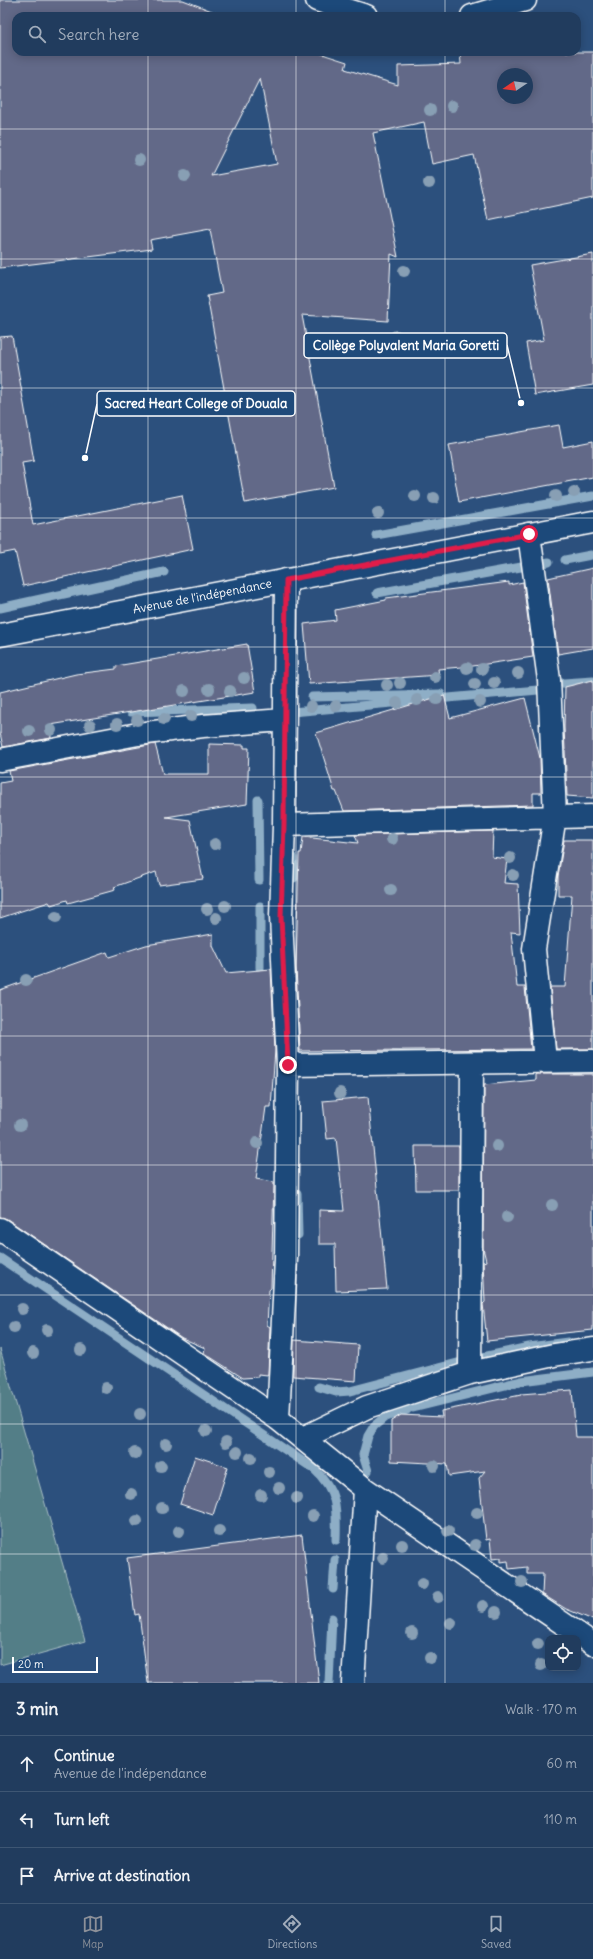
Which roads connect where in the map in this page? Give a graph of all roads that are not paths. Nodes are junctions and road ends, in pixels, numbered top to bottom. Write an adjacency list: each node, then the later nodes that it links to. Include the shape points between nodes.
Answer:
1 (317, 0): 3 (street)
2 (526, 0): 4 (street)
3 (354, 12)
4 (486, 12)
5 (593, 522): 6 (street, Avenue de l'indépendance)
6 (529, 534): 7 (street, Avenue de l'indépendance); 11 (street, via 549,680)
7 (286, 580): 8 (street, Avenue de l'indépendance); 9 (street)
8 (0, 635)
9 (284, 720): 10 (street, via 138,734); 13 (street)
10 (0, 760)
11 (555, 816): 12 (street); 13 (street); 14 (street, via 534,949)
12 (593, 816)
13 (284, 825): 17 (street, via 281,917)
14 (545, 1061): 15 (street); 16 (street)
15 (593, 1061)
16 (472, 1063): 17 (street); 20 (street)
17 (288, 1065): 21 (street, via 286,1259)
18 (0, 1228): 21 (street)
19 (593, 1350): 20 (street, via 554,1355)
20 (470, 1373): 22 (street, via 367,1407)
21 (278, 1419): 22 (street)
22 (303, 1438): 23 (street)
23 (365, 1489): 24 (street); 25 (street)
24 (593, 1644)
25 (353, 1683)

